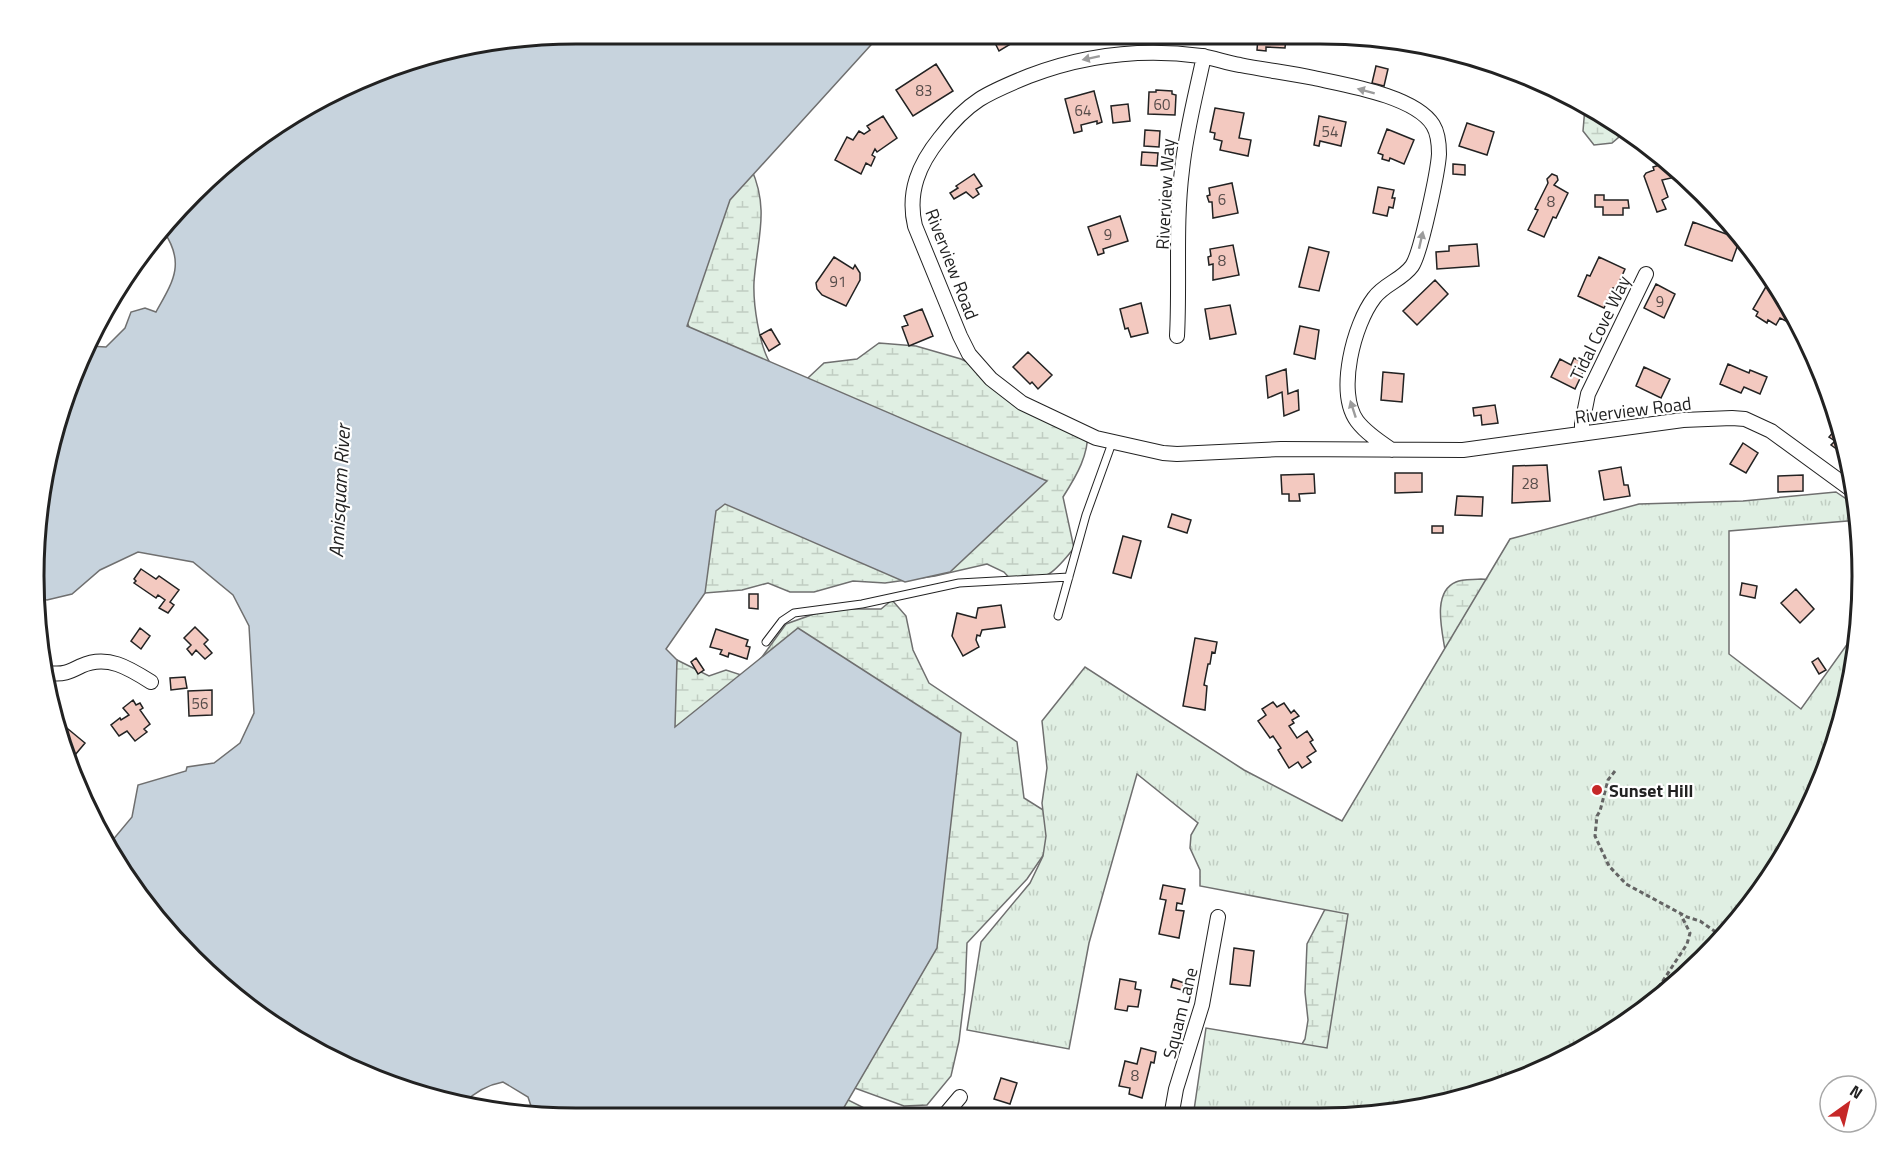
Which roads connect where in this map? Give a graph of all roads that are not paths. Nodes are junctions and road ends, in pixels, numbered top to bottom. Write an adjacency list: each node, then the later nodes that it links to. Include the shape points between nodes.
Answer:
1 (1204, 56): 3 (street, Riverview Way, via 1182,171); 5 (street, Riverview Road, one-way to 5, via 1153,52 1097,57 1047,69 1002,87 968,107 942,135 925,160 912,192 915,225 969,354 991,380 1022,403); 6 (street, Riverview Road, one-way to 1, via 1357,421 1351,408 1350,359 1361,320 1373,299 1401,277 1418,254 1438,162 1434,126 1424,113 1391,97)
2 (1646, 274): 4 (street, Tidal Cove Way, via 1588,394)
3 (1177, 336)
4 (1582, 434): 6 (street, Riverview Road, via 1463,450); 7 (street, Riverview Road, via 1683,420 1745,419 1771,431)
5 (1112, 444): 6 (street, Riverview Road, via 1177,454 1281,449); 8 (lane)
6 (1392, 450)
7 (1844, 484)
8 (1069, 577): 9 (lane); 10 (lane, via 959,583 872,602 794,613 782,621)
9 (1058, 616)
10 (766, 642)
11 (53, 674): 12 (street, via 111,661)
12 (151, 682)
13 (1218, 917): 16 (street, Squam Lane, via 1202,1005)
14 (960, 1096): 15 (street)
15 (950, 1108)
16 (1173, 1108)

